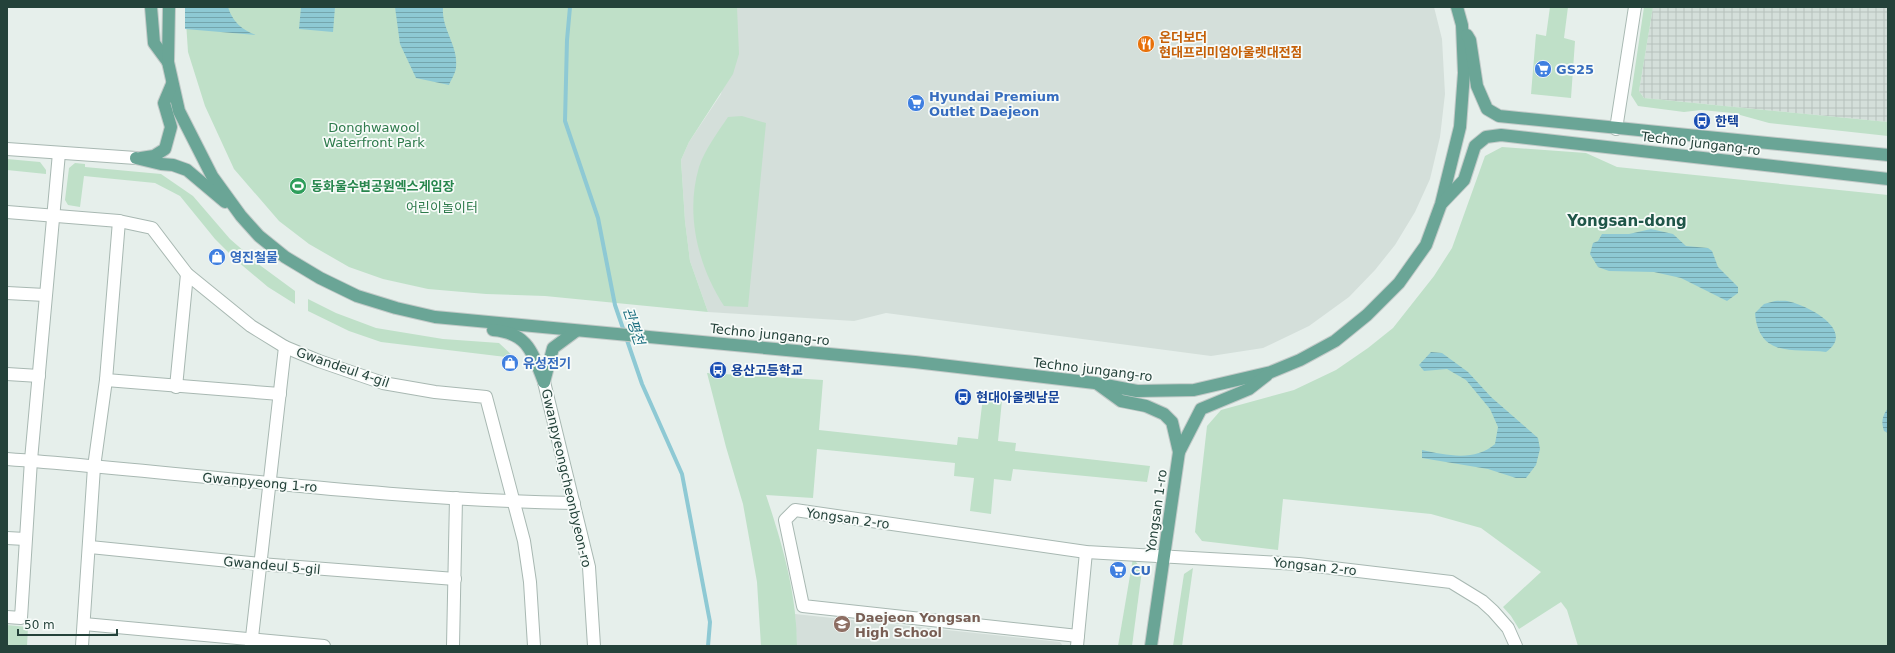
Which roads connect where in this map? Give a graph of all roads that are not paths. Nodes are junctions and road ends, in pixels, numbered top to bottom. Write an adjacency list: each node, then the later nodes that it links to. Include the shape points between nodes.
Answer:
1 (151, 7): 6 (main road, via 154,43)
2 (169, 7): 6 (main road)
3 (1457, 7): 5 (main road, Techno jungang-ro)
4 (1634, 7): 8 (street)
5 (1462, 25): 8 (main road, Techno jungang-ro, via 1470,40 1478,86 1487,109 1499,116 1513,119); 14 (main road, Techno jungang-ro, via 1464,73 1460,127)
6 (168, 62): 7 (main road)
7 (172, 84): 12 (main road, via 164,103 171,127 165,149 154,156); 17 (main road, via 179,111 212,176)
8 (1616, 129): 11 (main road, Techno jungang-ro)
9 (7, 149): 10 (street)
10 (59, 152): 12 (street); 16 (street)
11 (1888, 155)
12 (136, 158): 17 (main road, via 187,170)
13 (1888, 179): 14 (main road, Techno jungang-ro, via 1510,136 1486,137 1475,146 1464,180)
14 (1441, 204): 25 (main road, Techno jungang-ro, via 1426,245 1399,283 1368,315 1335,341)
15 (7, 212): 16 (street, Gwandeul 4-gil)
16 (54, 216): 18 (street, Gwandeul 4-gil); 21 (street)
17 (241, 216): 22 (main road, via 259,236 285,257 357,296 435,317)
18 (119, 222): 19 (street, Gwandeul 4-gil, via 152,228); 28 (street)
19 (187, 274): 24 (street, Gwandeul 4-gil, via 251,326); 31 (street)
20 (7, 293): 21 (street)
21 (45, 296): 27 (street)
22 (482, 321): 23 (main road); 29 (main road, via 488,329 506,331 524,340 534,356)
23 (559, 335): 29 (main road); 30 (main road, Techno jungang-ro, via 576,331 703,341)
24 (285, 347): 32 (street); 39 (street, Gwandeul 4-gil, via 383,383 486,397)
25 (1271, 372): 30 (main road, Techno jungang-ro, via 1194,390 1137,391); 33 (main road, via 1249,389 1201,409)
26 (7, 374): 27 (street)
27 (38, 376): 35 (street)
28 (106, 380): 31 (street); 36 (street)
29 (544, 382): 40 (street, Gwanpyeongcheonbyeon-ro)
30 (1095, 383): 33 (main road, via 1121,401 1146,406 1164,414 1172,422)
31 (176, 387): 32 (street)
32 (280, 394): 37 (street)
33 (1179, 452): 45 (main road, Yongsan 1-ro)
34 (7, 459): 35 (street, Gwanpyeong 1-ro)
35 (31, 460): 36 (street, Gwanpyeong 1-ro); 42 (street)
36 (94, 467): 37 (street, Gwanpyeong 1-ro); 43 (street)
37 (270, 483): 38 (street, Gwanpyeong 1-ro); 46 (street)
38 (456, 498): 39 (street, Gwanpyeong 1-ro); 47 (street)
39 (514, 502): 40 (street, Gwanpyeong 1-ro); 55 (street, via 524,541 530,582)
40 (574, 503): 56 (street, Gwanpyeongcheonbyeon-ro, via 589,567)
41 (7, 538): 42 (street)
42 (26, 539): 48 (street, via 21,618)
43 (90, 547): 46 (street, Gwandeul 5-gil); 49 (street)
44 (1086, 552): 45 (street, Yongsan 2-ro); 50 (street, Yongsan 2-ro); 50 (street, Yongsan 2-ro, via 795,510 785,520 803,606)
45 (1164, 556): 57 (main road, Yongsan 1-ro); 58 (street, Yongsan 2-ro, via 1299,564 1451,582 1482,601 1508,628)
46 (260, 564): 47 (street, Gwandeul 5-gil); 51 (street)
47 (455, 579): 54 (street)
48 (7, 617)
49 (84, 624): 51 (street); 52 (street)
50 (1077, 641)
51 (252, 643): 53 (street)
52 (82, 646)
53 (324, 646)
54 (453, 646)
55 (534, 646)
56 (594, 646)
57 (1150, 646)
58 (1516, 646)

